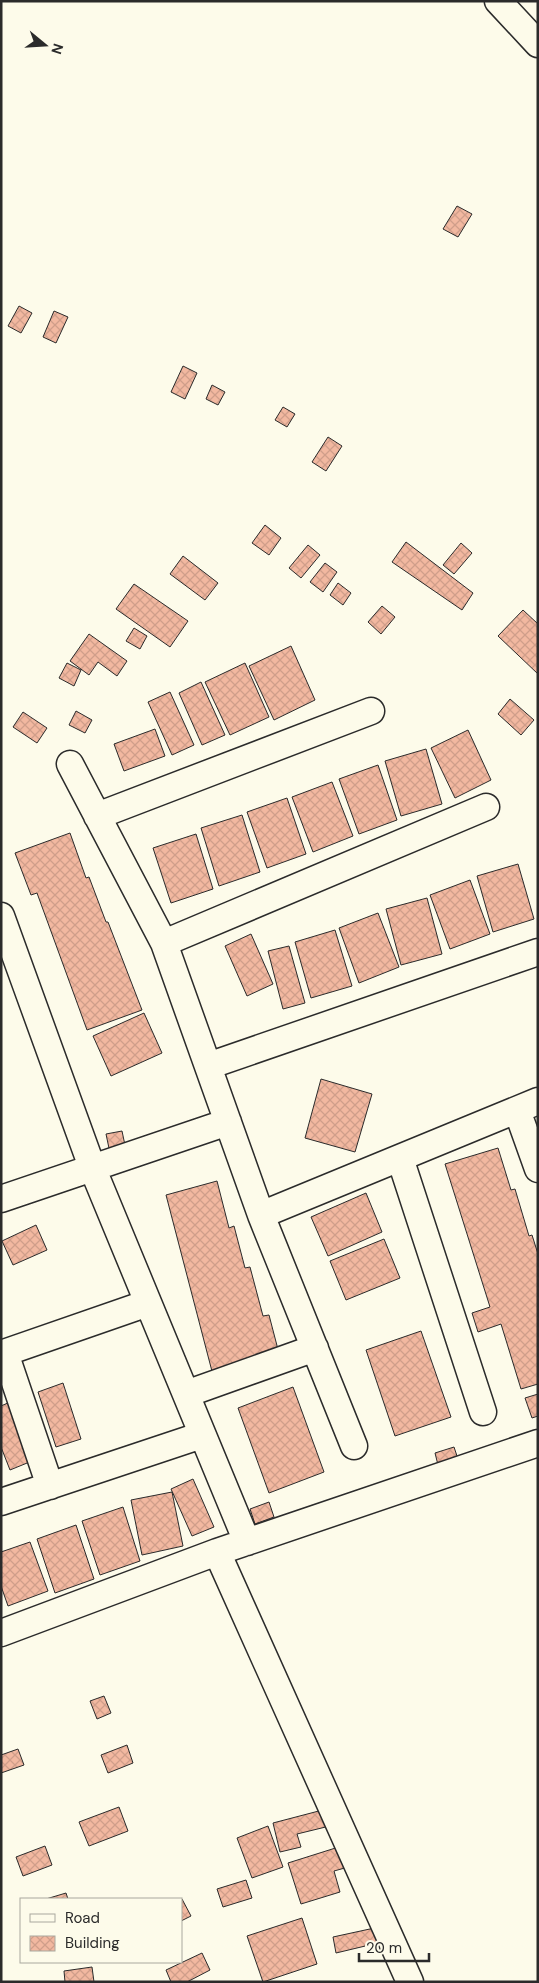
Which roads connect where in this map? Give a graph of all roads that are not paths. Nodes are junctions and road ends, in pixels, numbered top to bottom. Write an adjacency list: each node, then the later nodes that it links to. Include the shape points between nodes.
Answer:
1 (498, 1): 2 (street)
2 (538, 44)
3 (371, 711): 6 (street)
4 (70, 764): 6 (street)
5 (486, 807): 8 (street)
6 (98, 816): 8 (street)
7 (1, 916): 14 (street)
8 (164, 943): 10 (street)
9 (538, 952): 10 (street)
10 (208, 1066): 12 (street)
11 (527, 1106): 13 (street); 15 (street)
12 (228, 1122): 14 (street); 17 (street)
13 (400, 1158): 17 (street); 22 (street)
14 (92, 1167): 16 (street); 18 (street)
15 (538, 1169)
16 (1, 1198)
17 (261, 1215): 19 (street)
18 (148, 1304): 20 (street); 21 (street)
19 (315, 1348): 21 (street); 25 (street)
20 (3, 1353): 26 (street)
21 (186, 1394): 23 (street)
22 (482, 1412)
23 (202, 1434): 26 (street); 28 (street)
24 (538, 1443): 28 (street)
25 (354, 1446)
26 (50, 1486): 27 (street)
27 (1, 1502)
28 (248, 1542): 29 (street)
29 (217, 1552): 30 (street); 31 (street)
30 (1, 1633)
31 (410, 1982)

